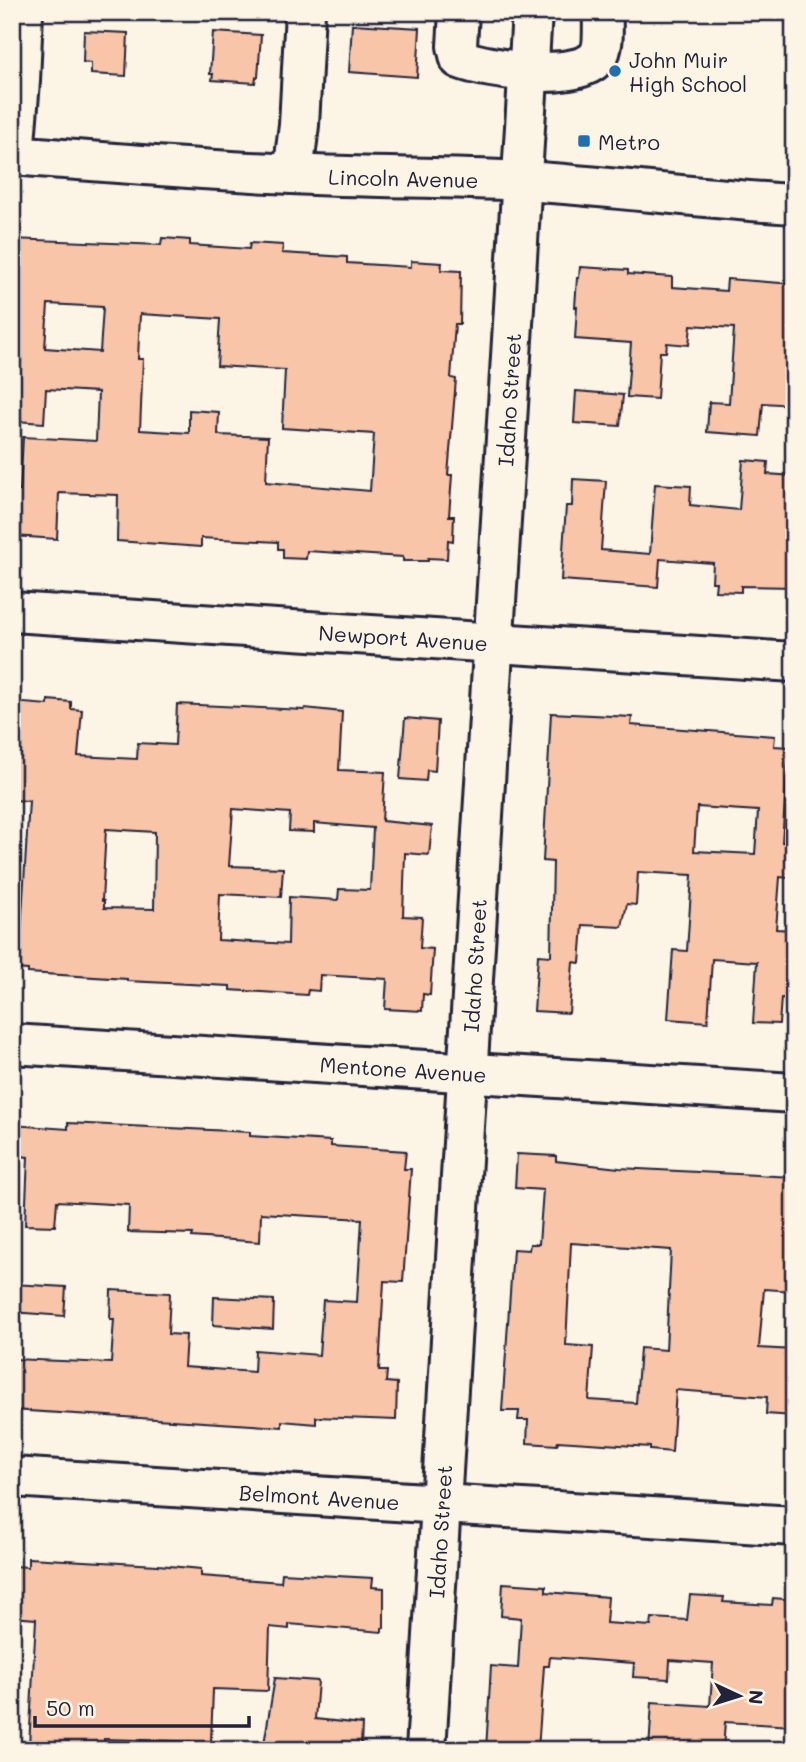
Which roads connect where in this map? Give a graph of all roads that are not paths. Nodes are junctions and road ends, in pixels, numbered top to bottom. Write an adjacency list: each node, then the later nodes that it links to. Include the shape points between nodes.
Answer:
1 (23, 12): 7 (street)
2 (305, 12): 8 (street)
3 (459, 12): 6 (street, via 460,59)
4 (532, 12): 6 (street, Idaho Street)
5 (603, 12): 6 (street, via 600,53 593,62 582,69)
6 (528, 73): 9 (street, Idaho Street)
7 (13, 155): 8 (street, Lincoln Avenue)
8 (293, 174): 9 (street, Lincoln Avenue)
9 (523, 181): 10 (street, Lincoln Avenue); 12 (street, Idaho Street)
10 (794, 204)
11 (12, 612): 12 (street, Newport Avenue)
12 (494, 643): 13 (street, Newport Avenue); 15 (street, Idaho Street)
13 (794, 662)
14 (12, 1044): 15 (street, Mentone Avenue)
15 (468, 1072): 16 (street, Mentone Avenue); 18 (street, Idaho Street)
16 (794, 1093)
17 (12, 1477): 18 (street, Belmont Avenue)
18 (441, 1505): 19 (street, Belmont Avenue); 20 (street, Idaho Street)
19 (794, 1526)
20 (426, 1750)

